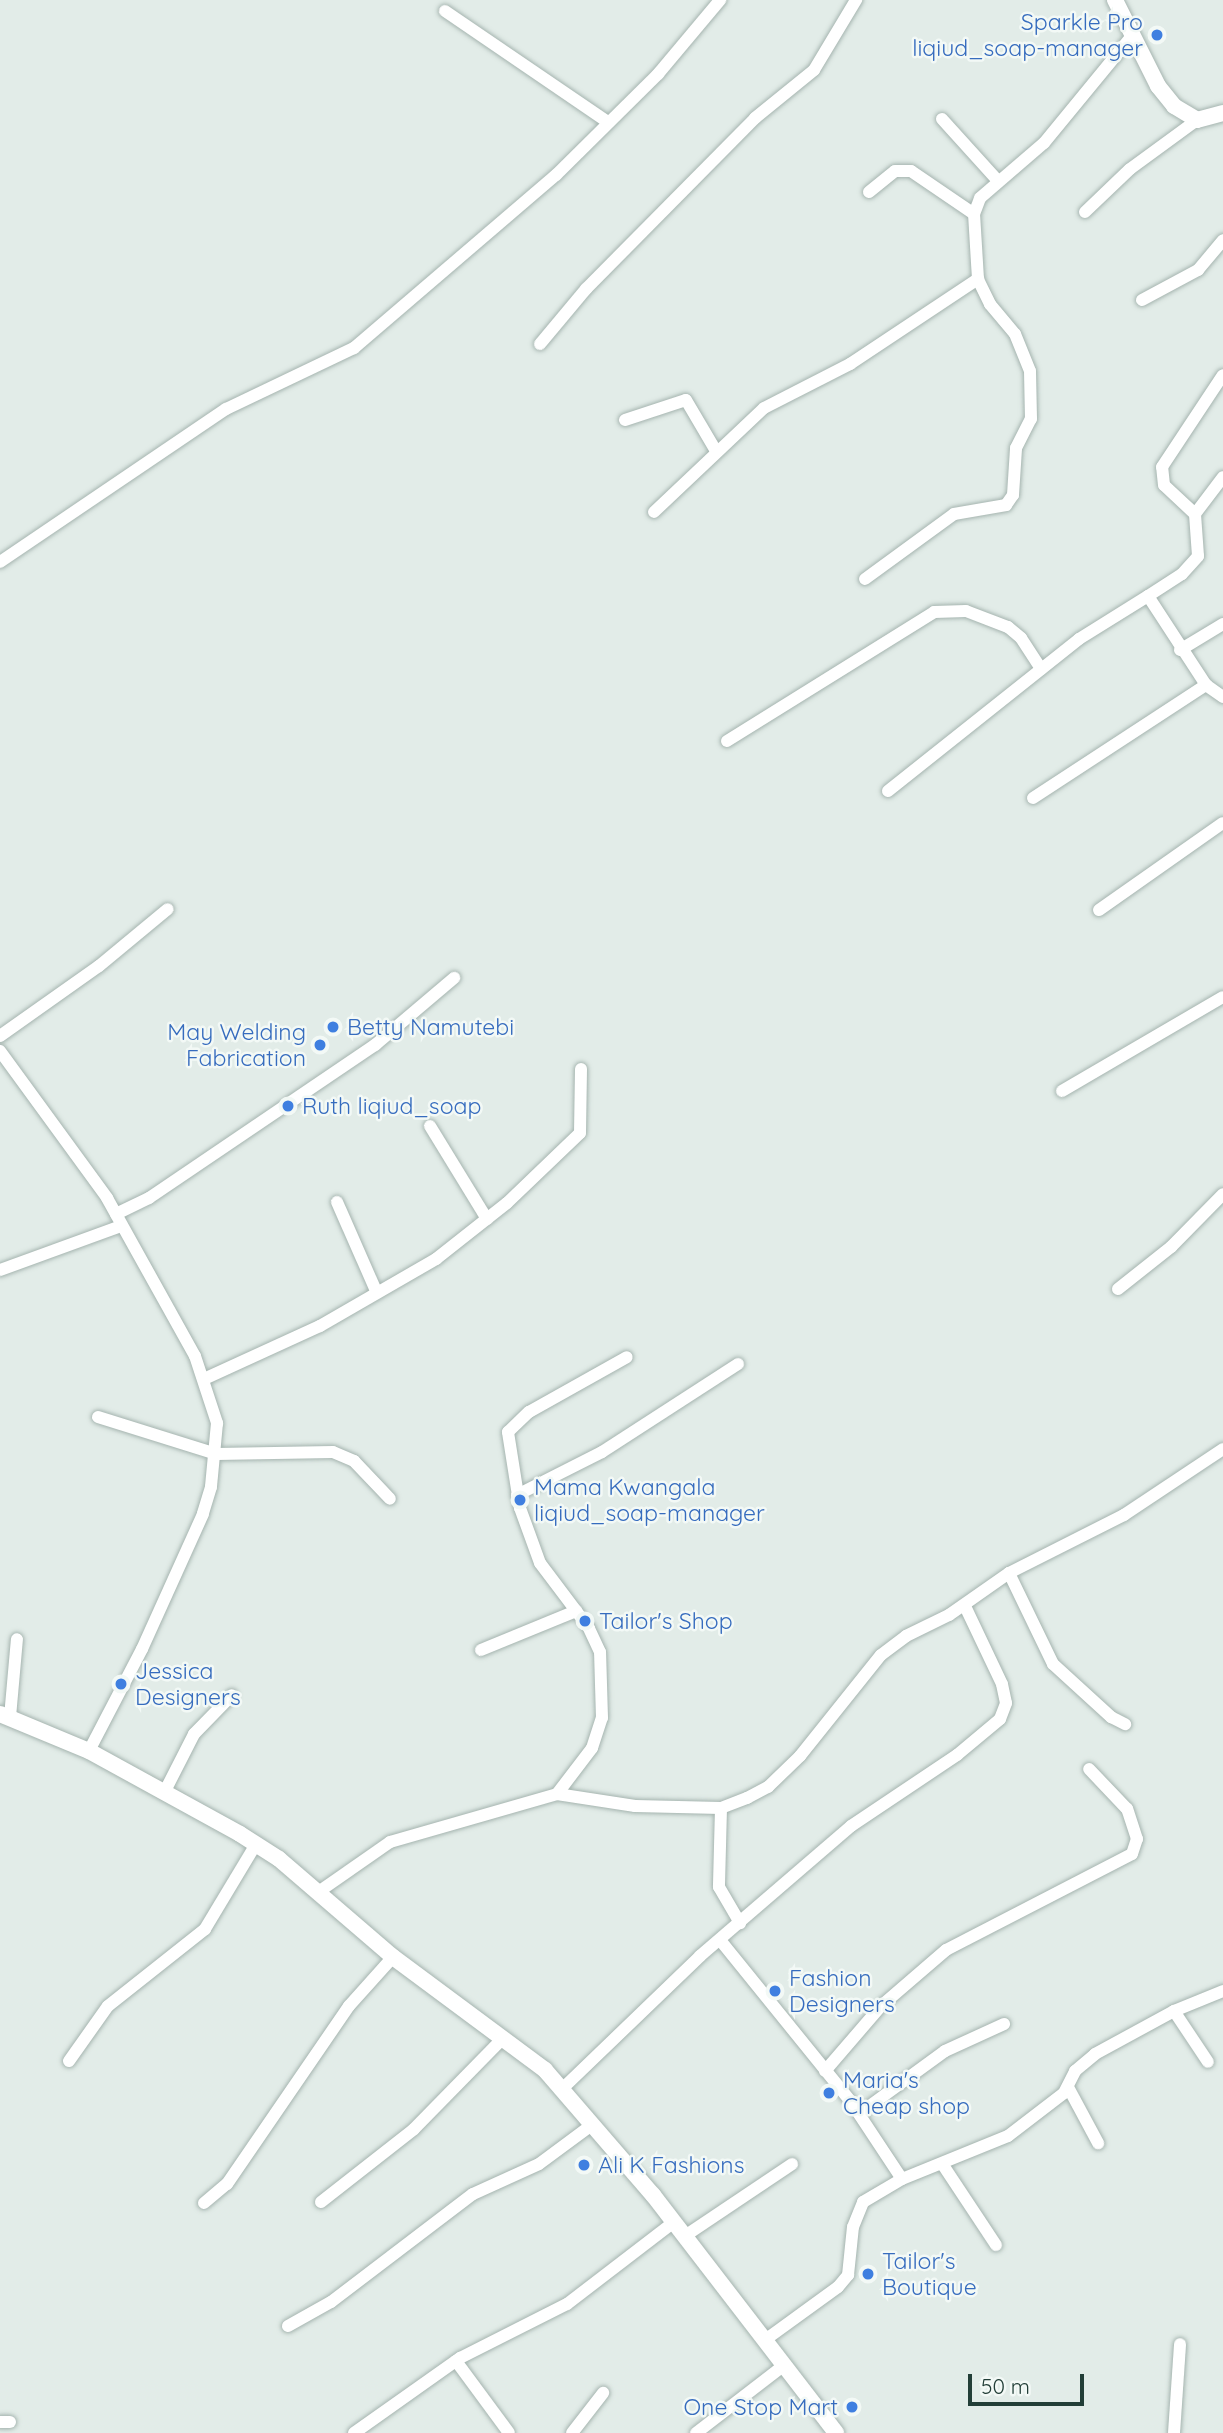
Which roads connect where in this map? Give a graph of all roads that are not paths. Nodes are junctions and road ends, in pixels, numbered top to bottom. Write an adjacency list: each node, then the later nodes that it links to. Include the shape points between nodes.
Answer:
1 (720, 0): 9 (street, via 658,74)
2 (856, 0): 17 (street, via 814,70 755,118 586,289)
3 (1115, 0): 5 (street)
4 (445, 11): 9 (street)
5 (1132, 36): 8 (street, via 1158,86 1174,106); 10 (street, via 1044,143)
6 (1223, 113): 8 (street)
7 (942, 119): 10 (street)
8 (1197, 120): 12 (street, via 1130,169)
9 (606, 121): 24 (street, via 556,175 354,348 226,409)
10 (998, 181): 13 (street, via 980,198)
11 (869, 192): 13 (street, via 895,171 911,171)
12 (1085, 212)
13 (974, 214): 15 (street)
14 (1223, 240): 16 (street, via 1198,270)
15 (978, 279): 20 (street, via 850,363 764,408); 25 (street, via 990,304 1015,334 1030,371 1031,419 1016,448 1013,495 1006,505 954,514)
16 (1142, 300)
17 (540, 344)
18 (1223, 375): 23 (street, via 1163,467 1164,485)
19 (625, 420): 20 (street, via 686,400)
20 (716, 451): 22 (street, via 706,466)
21 (1223, 477): 23 (street)
22 (654, 512)
23 (1195, 514): 26 (street, via 1198,556 1182,574)
24 (0, 562)
25 (865, 579)
26 (1148, 596): 28 (street); 29 (street, via 1105,620)
27 (1223, 624): 28 (street)
28 (1180, 650): 30 (street)
29 (1041, 669): 32 (street, via 1008,627 966,611 934,612); 33 (street)
30 (1206, 685): 31 (street); 34 (street)
31 (1223, 697)
32 (727, 741)
33 (888, 791)
34 (1033, 798)
35 (1223, 822): 37 (street)
36 (168, 909): 40 (street, via 99,966)
37 (1099, 910)
38 (454, 978): 48 (street, via 374,1045)
39 (1223, 997): 43 (street)
40 (0, 1036)
41 (0, 1051): 48 (street, via 79,1155)
42 (581, 1069): 47 (street, via 580,1133)
43 (1062, 1091)
44 (430, 1126): 47 (street)
45 (1223, 1194): 50 (street, via 1171,1247)
46 (337, 1202): 51 (street)
47 (487, 1219): 51 (street, via 436,1259)
48 (119, 1220): 49 (street); 54 (street)
49 (0, 1270)
50 (1118, 1289)
51 (377, 1293): 54 (street, via 320,1326)
52 (627, 1357): 58 (street, via 511,1426 508,1442)
53 (738, 1364): 58 (street, via 602,1452)
54 (204, 1379): 57 (street, via 217,1423)
55 (98, 1417): 57 (street)
56 (1223, 1448): 60 (street, via 1124,1515)
57 (216, 1454): 59 (street, via 324,1449 354,1461); 68 (street, via 203,1514 142,1649)
58 (517, 1494): 62 (street, via 540,1563)
59 (390, 1499)
60 (1009, 1573): 61 (street); 67 (street, via 1053,1664 1111,1717)
61 (965, 1606): 72 (street, via 905,1636 881,1656 776,1779); 75 (street, via 1002,1684 1006,1703 1000,1719 957,1755 851,1826)
62 (576, 1611): 64 (street); 71 (street, via 600,1652 603,1705 592,1748)
63 (17, 1639): 66 (street)
64 (481, 1650)
65 (232, 1695): 70 (street, via 194,1734)
66 (5, 1716): 68 (street)
67 (1125, 1724)
68 (89, 1751): 70 (street)
69 (1089, 1769): 84 (street, via 1127,1809 1138,1839 1132,1854 946,1950 867,2020)
70 (165, 1791): 73 (street)
71 (557, 1794): 72 (street, via 635,1806); 74 (street, via 390,1842)
72 (721, 1808): 75 (street, via 719,1887)
73 (257, 1844): 74 (street); 82 (street, via 200,1935 108,2006)
74 (317, 1893): 77 (street)
75 (740, 1923): 76 (street)
76 (720, 1940): 84 (street); 86 (street)
77 (393, 1957): 81 (street); 94 (street, via 349,2006 227,2184)
78 (1223, 1992): 79 (street)
79 (1174, 2011): 83 (street); 85 (street, via 1095,2054 1075,2071)
80 (1004, 2024): 87 (street, via 945,2052)
81 (503, 2038): 86 (street); 93 (street, via 414,2129)
82 (69, 2061)
83 (1208, 2062)
84 (825, 2071): 87 (street)
85 (1068, 2087): 89 (street); 91 (street, via 1008,2136)
86 (562, 2089): 88 (street)
87 (860, 2113): 92 (street)
88 (593, 2124): 95 (street); 98 (street, via 539,2164 473,2194 331,2302)
89 (1098, 2143)
90 (792, 2164): 96 (street)
91 (943, 2165): 92 (street); 97 (street)
92 (902, 2179): 99 (street, via 863,2202 853,2227 851,2264 838,2287)
93 (321, 2202)
94 (204, 2203)
95 (674, 2222): 96 (street); 101 (street, via 567,2304)
96 (685, 2236): 99 (street)
97 (996, 2245)
98 (288, 2326)
99 (765, 2340): 102 (street)
100 (1180, 2344): 109 (street)
101 (456, 2361): 104 (street); 105 (street)
102 (783, 2366): 107 (street); 108 (street)
103 (603, 2393): 106 (street)
104 (354, 2433)
105 (509, 2433)
106 (572, 2433)
107 (696, 2433)
108 (836, 2433)
109 (1174, 2433)

